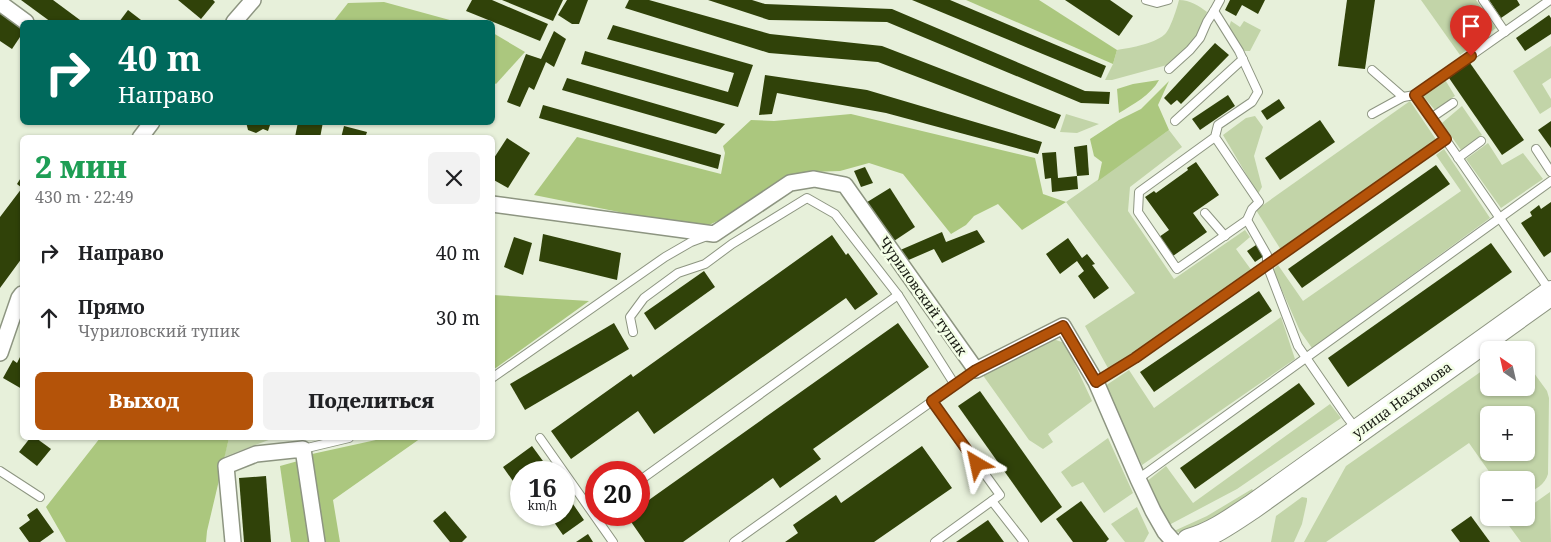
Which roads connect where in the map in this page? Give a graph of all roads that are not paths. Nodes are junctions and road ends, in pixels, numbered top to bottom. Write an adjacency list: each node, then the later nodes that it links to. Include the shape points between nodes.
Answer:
1 (253, 0): 10 (street)
2 (1146, 0): 3 (lane, via 1158,3)
3 (1168, 0)
4 (1220, 0): 8 (lane)
5 (1483, 0): 11 (lane)
6 (1550, 0): 11 (lane)
7 (0, 3): 9 (street)
8 (1214, 11): 12 (lane); 13 (lane, via 1200,38)
9 (23, 20)
10 (236, 20)
11 (1505, 32): 15 (lane)
12 (1242, 59): 20 (lane); 21 (lane, via 1258,92 1252,102 1218,125)
13 (1168, 69)
14 (1372, 70): 16 (lane)
15 (1415, 95): 16 (lane); 19 (lane)
16 (1403, 97): 18 (lane)
17 (1453, 103): 19 (lane)
18 (1372, 114)
19 (1431, 118): 22 (lane)
20 (1175, 120)
21 (1215, 137): 31 (lane, via 1259,202); 33 (lane, via 1139,192 1138,212 1177,270)
22 (1446, 139): 25 (lane); 34 (lane)
23 (1481, 141): 25 (lane)
24 (1536, 150): 26 (lane)
25 (1458, 158): 30 (lane)
26 (1551, 172)
27 (1551, 181): 30 (lane)
28 (495, 204): 32 (street)
29 (1205, 213): 33 (lane)
30 (1499, 218): 35 (lane); 40 (lane)
31 (1247, 220): 33 (lane); 34 (lane, via 1266,255)
32 (714, 234): 41 (street, Чуриловский тупик, via 790,183 814,179 845,185); 42 (lane, via 690,242 665,257)
33 (1224, 236)
34 (1267, 265): 40 (lane, via 1298,346); 43 (lane)
35 (1551, 293): 46 (main road, улица Нахимова)
36 (898, 295): 38 (lane, via 835,214 807,198 705,264 678,273 644,298 630,317); 44 (lane); 51 (lane)
37 (20, 297): 39 (street)
38 (633, 332)
39 (0, 353)
40 (1307, 358): 46 (lane); 52 (lane)
41 (976, 370): 43 (street, Чуриловский тупик, via 1063,326); 44 (lane)
42 (495, 376)
43 (1096, 382): 52 (street, Чуриловский тупик)
44 (956, 385): 45 (lane)
45 (932, 401): 55 (lane, via 1000,495); 61 (lane)
46 (1358, 431): 56 (main road, улица Нахимова)
47 (540, 438): 54 (lane)
48 (341, 440): 49 (lane)
49 (303, 449): 58 (street, via 256,454 226,466); 59 (street)
50 (0, 471): 53 (lane)
51 (650, 473)
52 (1138, 479): 64 (street, Чуриловский тупик, via 1159,522)
53 (40, 497)
54 (585, 499)
55 (992, 501): 62 (lane); 63 (lane)
56 (1252, 507): 64 (main road, via 1217,530); 65 (main road, via 1233,524)
57 (603, 526): 60 (lane)
58 (233, 542)
59 (318, 542)
60 (613, 542)
61 (734, 542)
62 (935, 542)
63 (1024, 542)
64 (1187, 542)
65 (1223, 542)

